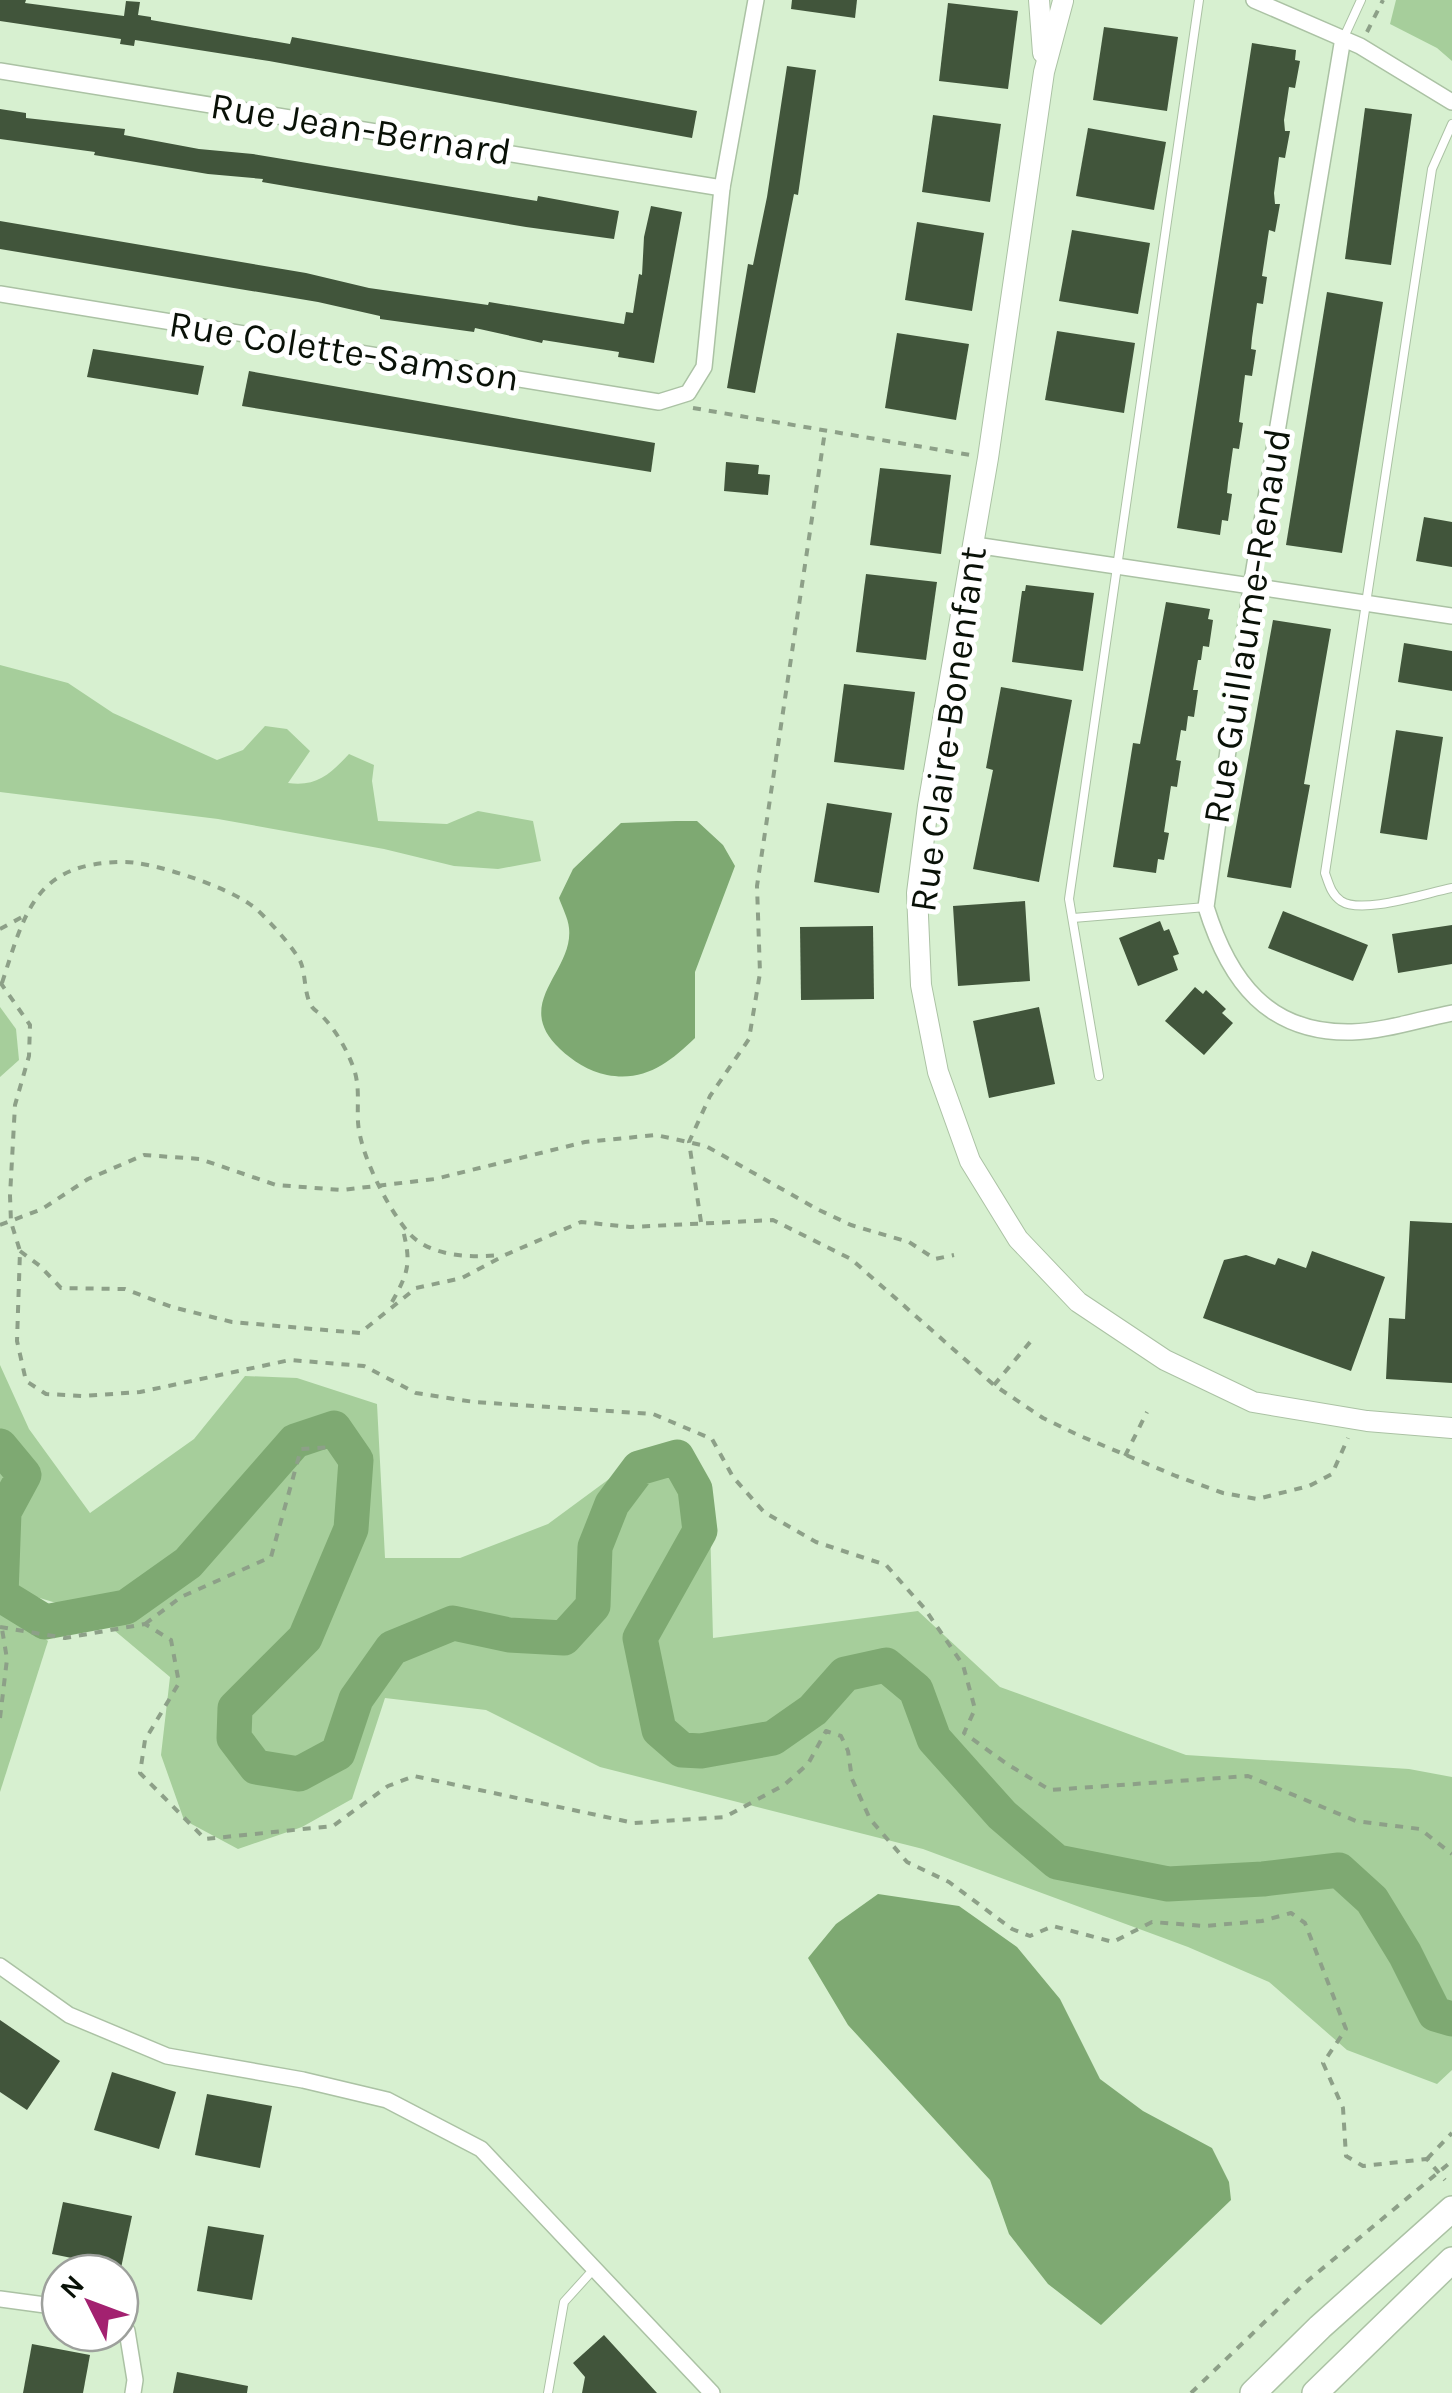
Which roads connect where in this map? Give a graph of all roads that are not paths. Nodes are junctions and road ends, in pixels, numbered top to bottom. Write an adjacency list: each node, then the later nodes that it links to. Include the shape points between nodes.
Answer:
1 (756, 0): 12 (street)
2 (1039, 0): 9 (street, Rue Claire-Bonenfant)
3 (1064, 0): 9 (street, Rue Claire-Bonenfant)
4 (1199, 0): 15 (lane)
5 (1254, 0): 7 (street)
6 (1361, 0): 7 (lane)
7 (1343, 38): 10 (street); 16 (street, Rue Guillaume-Renaud)
8 (0, 71): 12 (street, Rue Jean-Bernard)
9 (1044, 72): 14 (street, Rue Claire-Bonenfant)
10 (1452, 100)
11 (1452, 124): 17 (lane, via 1432,169)
12 (722, 188): 13 (street, Rue Colette-Samson, via 704,367 688,393 665,400)
13 (0, 292)
14 (974, 545): 15 (street); 24 (street, Rue Claire-Bonenfant, via 917,893 921,985 938,1072 970,1161 1018,1238 1078,1302 1164,1360 1253,1402)
15 (1120, 567): 16 (street); 21 (lane)
16 (1251, 587): 17 (street); 20 (street, Rue Guillaume-Renaud)
17 (1366, 605): 18 (street); 19 (lane, via 1325,873 1332,892 1360,907)
18 (1452, 616)
19 (1452, 888)
20 (1206, 907): 21 (lane); 22 (street, Rue Guillaume-Renaud, via 1219,949 1242,983 1272,1012 1314,1031 1356,1032)
21 (1072, 918): 23 (lane)
22 (1452, 1013)
23 (1099, 1076)
24 (1452, 1428)
25 (0, 1966): 28 (street, via 70,2016 166,2056 303,2080 402,2108 481,2149)
26 (1452, 2209): 35 (highway)
27 (1452, 2260): 36 (highway)
28 (595, 2269): 33 (lane, via 564,2302); 34 (street)
29 (0, 2299): 30 (street)
30 (40, 2304)
31 (131, 2353): 32 (street)
32 (132, 2393)
33 (548, 2393)
34 (712, 2393)
35 (1254, 2393)
36 (1316, 2393)

